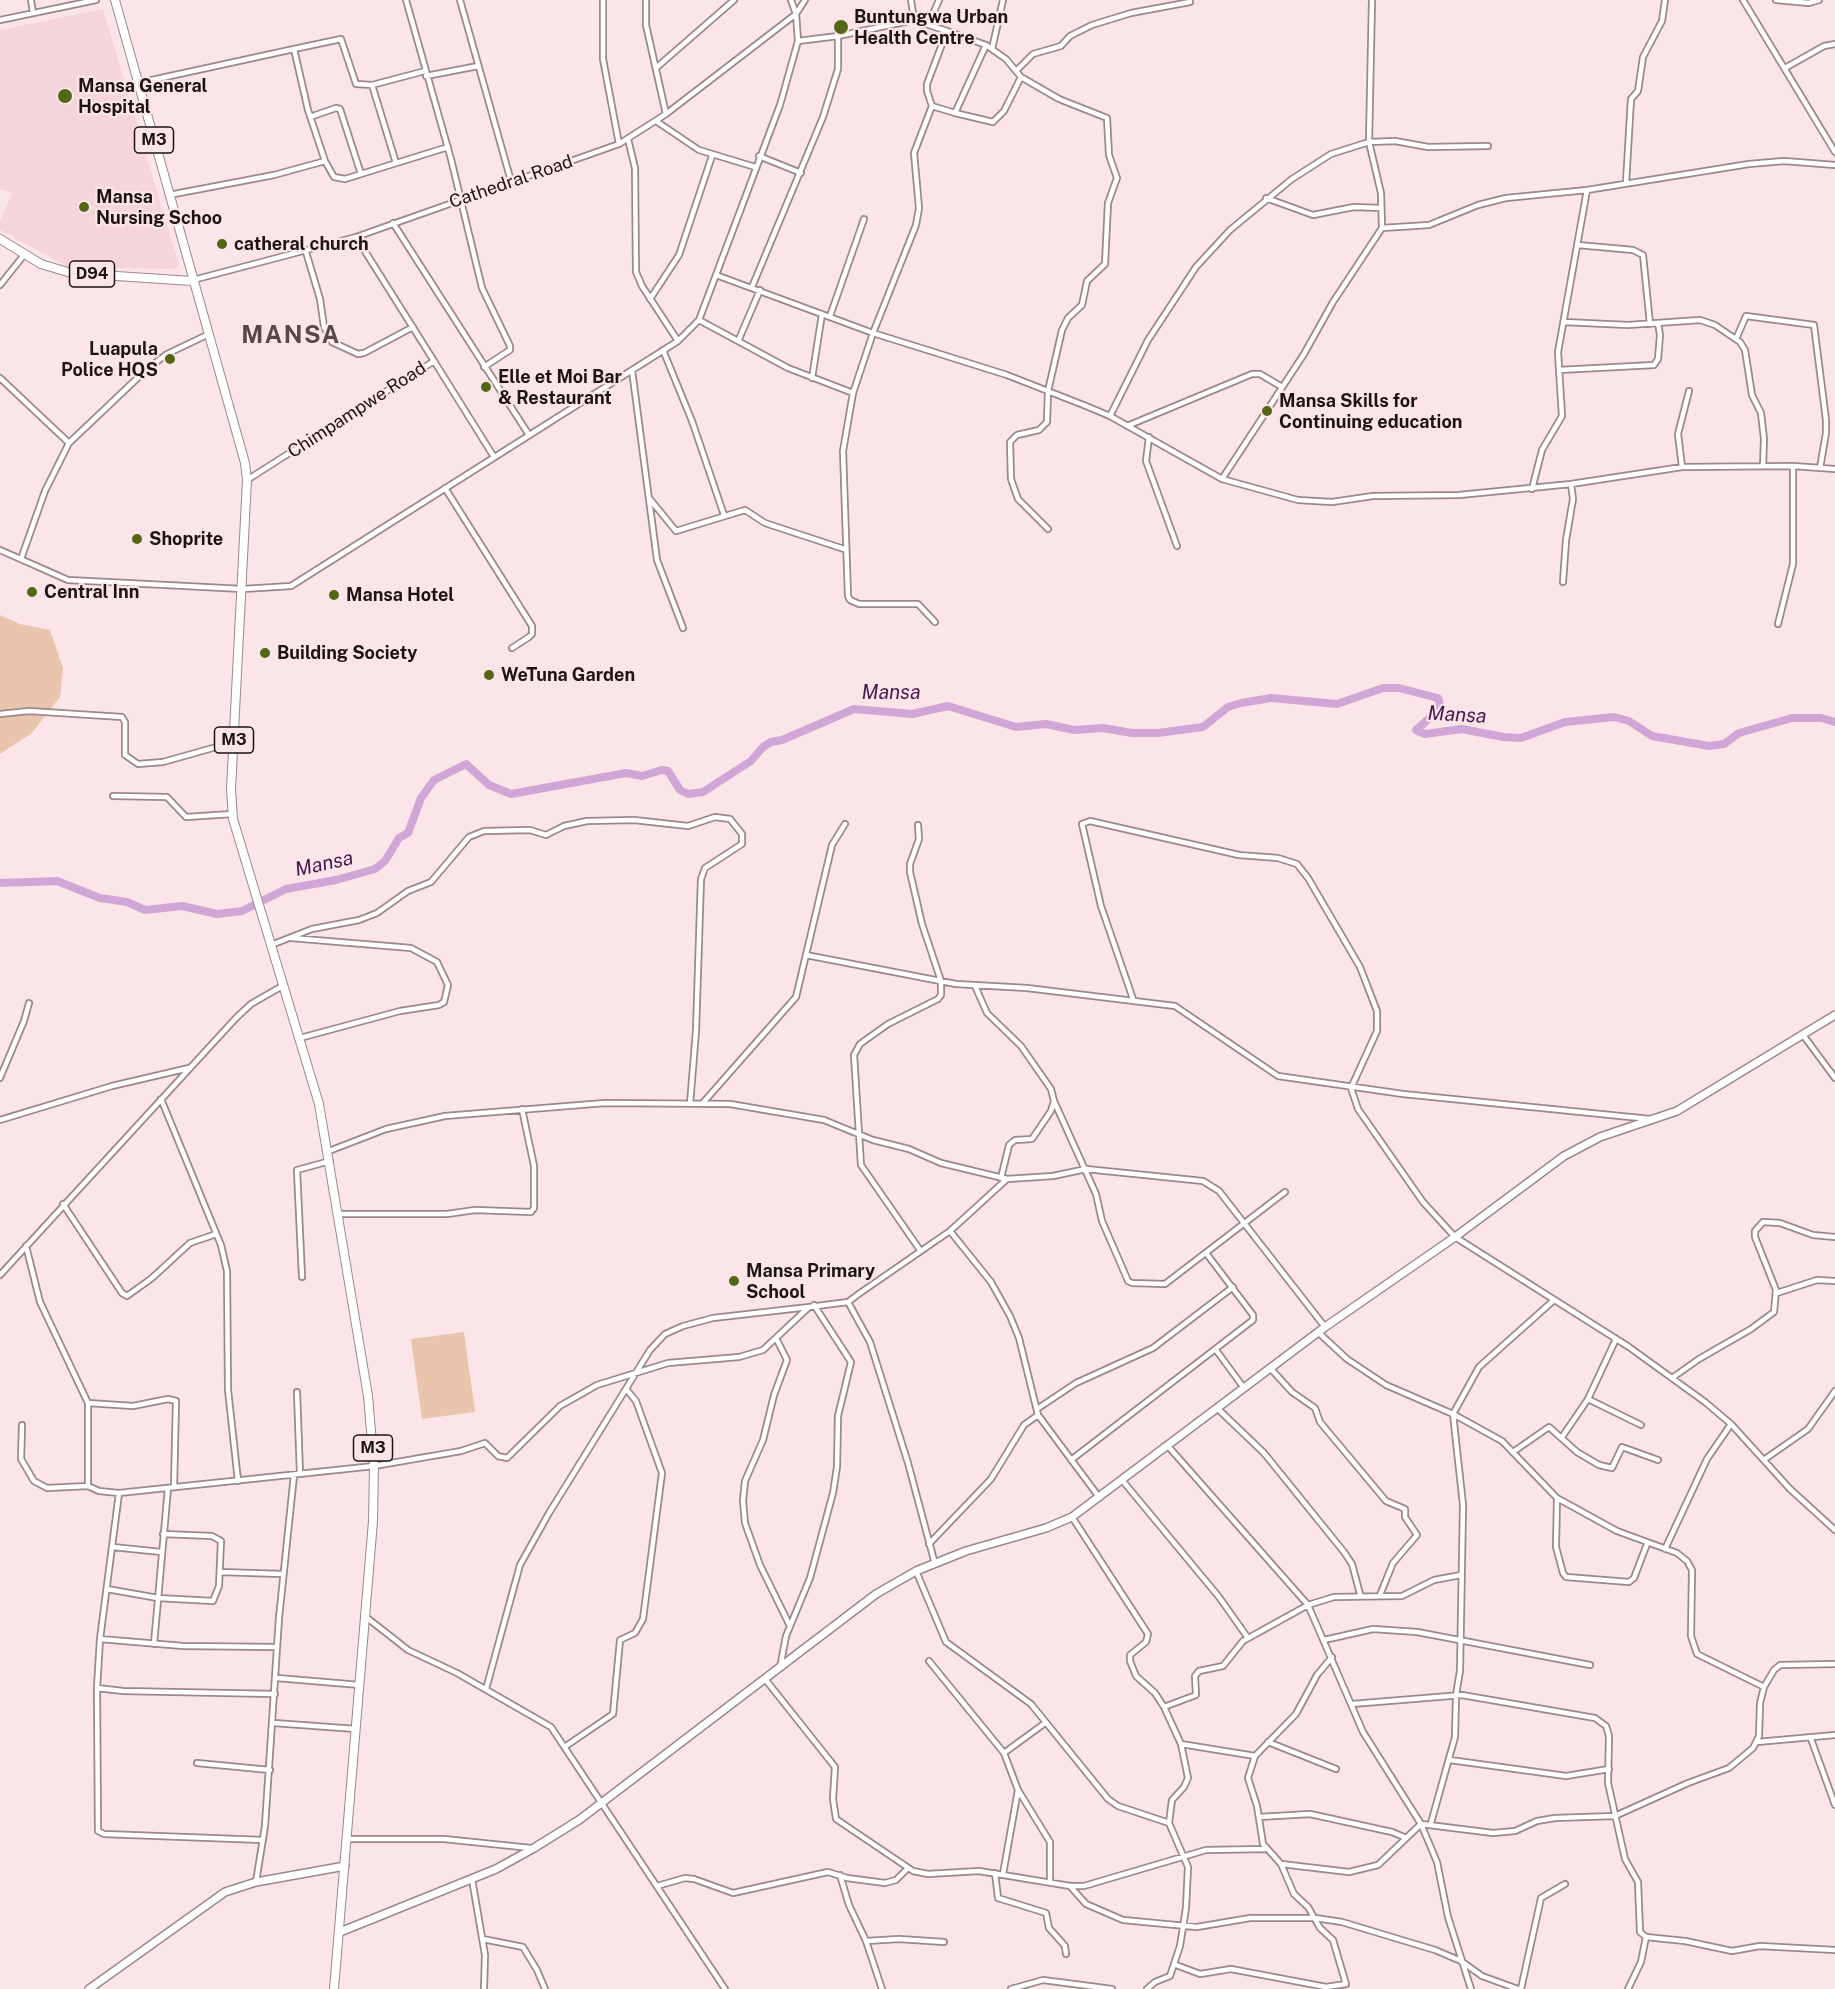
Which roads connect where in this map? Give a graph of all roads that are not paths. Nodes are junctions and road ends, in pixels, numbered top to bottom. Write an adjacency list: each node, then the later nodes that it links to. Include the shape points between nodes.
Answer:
1 (31, 0): 21 (street)
2 (96, 0): 21 (street)
3 (115, 0): 39 (main road, M3)
4 (406, 0): 37 (street)
5 (460, 0): 33 (street)
6 (603, 0): 48 (street, via 603,59)
7 (646, 0): 34 (street, via 646,25)
8 (734, 0): 34 (street)
9 (784, 0): 19 (street)
10 (805, 0): 22 (street, Cathedral Road)
11 (911, 0): 24 (street)
12 (939, 0): 25 (street)
13 (1003, 0): 31 (street)
14 (1372, 0): 47 (street)
15 (1665, 0): 61 (street, via 1662,21 1643,57 1638,91 1631,99)
16 (1743, 0): 35 (street)
17 (1776, 0): 18 (street)
18 (1819, 0)
19 (791, 1): 22 (street)
20 (1190, 2): 36 (street, via 1092,25 1070,36 1061,46 1033,54)
21 (33, 13): 23 (street)
22 (796, 14): 28 (street); 43 (street, Cathedral Road)
23 (0, 20)
24 (914, 20): 25 (street); 27 (street)
25 (929, 23): 26 (street)
26 (947, 31): 30 (street); 41 (street, via 927,84)
27 (838, 36): 28 (street); 58 (street, via 835,79)
28 (798, 41): 53 (street, via 780,105)
29 (1835, 44): 35 (street)
30 (986, 45): 31 (street); 42 (street)
31 (992, 49): 36 (street)
32 (294, 50): 39 (street); 40 (street, via 340,39 355,83); 44 (street)
33 (478, 66): 37 (street); 60 (street)
34 (656, 68): 43 (street)
35 (1785, 68): 51 (street)
36 (1017, 70): 38 (street)
37 (426, 73): 40 (street); 49 (street)
38 (1021, 77): 42 (street, via 1004,111 993,122); 101 (street, via 1059,99 1104,115 1109,155 1117,178 1108,203 1105,264 1086,281 1082,305 1062,330)
39 (138, 83): 63 (main road, M3)
40 (372, 85): 55 (street)
41 (932, 105): 42 (street); 88 (street, via 914,153 918,217)
42 (955, 113)
43 (666, 114): 45 (street, Cathedral Road)
44 (310, 117): 54 (street); 59 (street, via 340,109)
45 (656, 121): 46 (street, Cathedral Road); 52 (street)
46 (628, 139): 48 (street, Cathedral Road); 80 (street, via 635,168 636,272)
47 (1369, 142): 50 (street); 65 (street, via 1331,154); 66 (street)
48 (619, 144): 60 (street, Cathedral Road)
49 (448, 147): 55 (street); 64 (street)
50 (1488, 147)
51 (1835, 152)
52 (712, 156): 57 (street); 80 (street, via 679,255)
53 (759, 156): 57 (street); 58 (street)
54 (324, 161): 59 (street, via 336,179); 63 (street)
55 (396, 163): 59 (street)
56 (1835, 165): 61 (street, via 1769,162)
57 (755, 167): 75 (street)
58 (801, 173): 78 (street)
59 (361, 174)
60 (512, 181): 64 (street, Cathedral Road)
61 (1626, 183): 62 (street)
62 (1587, 190): 69 (street, via 1506,198 1417,228); 72 (street)
63 (170, 195): 76 (main road, M3)
64 (461, 198): 68 (street, Cathedral Road); 95 (street, via 482,288 511,349)
65 (1266, 198): 66 (street, via 1313,215 1354,207); 104 (street, via 1230,230 1174,297)
66 (1381, 208): 69 (street)
67 (864, 219): 82 (street)
68 (393, 223): 70 (street, Cathedral Road); 95 (street)
69 (1382, 228): 100 (street)
70 (356, 237): 73 (street, Cathedral Road); 87 (street, Chimpampwe Road)
71 (0, 239): 74 (main road, D94)
72 (1578, 245): 84 (street); 86 (street, via 1633,250 1642,255)
73 (306, 252): 76 (street, Cathedral Road); 87 (street, via 324,327 332,342 364,353)
74 (24, 255): 76 (main road, D94, via 70,273); 77 (street)
75 (716, 275): 78 (street); 83 (street)
76 (192, 281): 89 (main road, M3)
77 (0, 285)
78 (752, 287): 79 (street)
79 (760, 290): 81 (street); 90 (street)
80 (650, 299): 92 (street)
81 (822, 314): 82 (street); 99 (street)
82 (830, 316): 88 (street)
83 (699, 320): 90 (street); 92 (street)
84 (1564, 321): 86 (street); 97 (street)
85 (1658, 323): 86 (street); 91 (street, via 1706,321); 97 (street, via 1658,359 1654,364)
86 (1650, 324)
87 (413, 327): 94 (street, Chimpampwe Road)
88 (873, 333): 101 (street); 103 (street)
89 (209, 334): 108 (street, via 167,354 146,370); 116 (main road, M3)
90 (739, 339): 99 (street)
91 (1736, 339): 110 (street, via 1745,350 1752,395 1761,413); 113 (street, via 1746,316 1814,325 1826,420)
92 (678, 341): 93 (street)
93 (663, 350): 96 (street); 121 (street)
94 (434, 361): 109 (street); 116 (street, Chimpampwe Road)
95 (484, 367): 106 (street)
96 (632, 370): 106 (street); 120 (street)
97 (1559, 370): 119 (street, via 1562,416 1538,460)
98 (0, 378): 108 (street)
99 (812, 378): 103 (street)
100 (1282, 387): 105 (street, via 1260,374 1252,374); 115 (street)
101 (1048, 391): 104 (street); 122 (street, via 1044,427 1017,435 1009,449 1011,479 1018,499)
102 (1689, 391): 112 (street, via 1678,434)
103 (853, 393): 124 (street, via 843,451)
104 (1110, 416): 105 (street)
105 (1127, 426): 107 (street)
106 (529, 435): 109 (street)
107 (1149, 438): 115 (street); 123 (street, via 1149,470)
108 (69, 442): 126 (street, via 45,491)
109 (494, 457): 118 (street)
110 (1763, 466): 111 (street); 112 (street)
111 (1793, 466): 113 (street); 130 (street, via 1793,564)
112 (1682, 467): 117 (street)
113 (1820, 468): 114 (street)
114 (1835, 469)
115 (1222, 479): 119 (street, via 1317,502)
116 (247, 480): 128 (main road, M3)
117 (1571, 484): 119 (street); 127 (street, via 1573,499)
118 (445, 488): 128 (street, via 291,586); 132 (street, via 532,626 532,634)
119 (1532, 489)
120 (648, 497): 121 (street, via 676,531); 131 (street, via 657,560)
121 (724, 515): 124 (street, via 745,510 765,523)
122 (1048, 529)
123 (1178, 546)
124 (844, 549): 129 (street, via 850,600 876,605 918,604)
125 (0, 550): 126 (street)
126 (21, 559): 128 (street, via 68,580)
127 (1563, 582)
128 (243, 589): 134 (main road, M3)
129 (935, 622)
130 (1778, 624)
131 (683, 628)
132 (512, 648)
133 (0, 714): 134 (street, via 29,711 122,717 125,755 138,764 164,762)
134 (234, 742): 136 (main road, M3)
135 (113, 796): 136 (street, via 167,797 186,817)
136 (232, 814): 140 (main road, M3)
137 (845, 824): 141 (street, via 832,845)
138 (918, 825): 142 (street, via 919,839 910,872)
139 (288, 938): 140 (street); 149 (street, via 411,948 437,962 448,985 444,1002 439,1005 400,1011); 156 (street, via 312,928 377,913 408,891 436,879 469,837 484,831 530,830 546,835 587,821 634,820 688,826 714,817 730,819 742,834 742,844 705,868 700,879)
140 (271, 945): 143 (main road, M3)
141 (806, 954): 142 (street); 157 (street, via 796,997)
142 (941, 981): 144 (street); 161 (street, via 938,999 888,1024 856,1049)
143 (284, 985): 149 (main road, M3); 150 (street, via 251,1004)
144 (975, 986): 145 (street); 155 (street, via 987,1013 1021,1046 1051,1089)
145 (1133, 999): 153 (street, via 1188,1012 1271,1074); 153 (street, via 1101,906 1082,824 1090,821 1231,853 1291,861 1308,878 1360,967 1377,1011 1377,1031)
146 (28, 1003): 151 (street)
147 (1835, 1015): 148 (street)
148 (1802, 1034): 152 (street); 160 (street, via 1688,1106)
149 (300, 1038): 162 (main road, M3)
150 (189, 1068): 154 (street); 159 (street)
151 (0, 1078)
152 (1835, 1078)
153 (1351, 1088): 160 (street); 172 (street, via 1370,1129 1423,1202)
154 (161, 1099): 167 (street); 171 (street)
155 (1054, 1101): 164 (street); 165 (street, via 1032,1139 1015,1140 1009,1145)
156 (690, 1104): 157 (street); 158 (street, via 605,1103)
157 (702, 1104): 161 (street, via 745,1105 824,1120)
158 (522, 1109): 162 (street, via 417,1120); 168 (street, via 534,1166 531,1212)
159 (0, 1120)
160 (1652, 1120): 172 (street, via 1599,1137 1564,1156)
161 (860, 1134): 165 (street, via 941,1163); 175 (street, via 864,1172)
162 (329, 1151): 163 (main road, M3)
163 (330, 1161): 168 (main road, M3); 178 (street, via 297,1170)
164 (1086, 1169): 165 (street, via 1053,1176); 169 (street, via 1203,1181 1219,1191); 176 (street, via 1102,1221 1128,1281 1140,1285 1165,1284)
165 (1004, 1178): 170 (street, via 990,1197)
166 (1285, 1192): 169 (street)
167 (63, 1204): 171 (street, via 127,1296 190,1243); 174 (street)
168 (339, 1214): 212 (main road, M3, via 367,1386)
169 (1245, 1224): 176 (street); 185 (street)
170 (950, 1231): 175 (street); 199 (street, via 991,1282 1010,1316)
171 (216, 1234): 216 (street, via 227,1271 228,1390)
172 (1455, 1237): 182 (street); 185 (street)
173 (1835, 1237): 181 (street, via 1813,1235 1780,1222 1763,1222 1755,1237)
174 (26, 1246): 177 (street); 198 (street, via 40,1302)
175 (920, 1250): 183 (street)
176 (1206, 1253): 180 (street)
177 (0, 1275)
178 (302, 1277)
179 (1835, 1281): 181 (street, via 1817,1280)
180 (1233, 1287): 189 (street, via 1253,1320); 199 (street, via 1153,1347 1076,1383)
181 (1777, 1293): 192 (street, via 1776,1305 1767,1318)
182 (1554, 1300): 188 (street); 201 (street, via 1479,1367)
183 (848, 1302): 184 (street); 225 (street, via 870,1342)
184 (812, 1306): 187 (street); 191 (street, via 683,1326 665,1334); 241 (street, via 851,1362 838,1416 833,1493 810,1578)
185 (1325, 1327): 186 (street)
186 (1318, 1333): 190 (street); 201 (street, via 1347,1359 1386,1385)
187 (776, 1338): 191 (street, via 763,1350 739,1357 668,1363); 241 (street, via 787,1360 763,1440 745,1481 743,1502 745,1523 760,1565)
188 (1616, 1339): 192 (street); 197 (street)
189 (1216, 1350): 193 (street); 210 (street)
190 (1271, 1369): 193 (street); 237 (street, via 1292,1392 1315,1408 1320,1422 1386,1501 1405,1509 1405,1517 1417,1535 1393,1563)
191 (636, 1371): 194 (street); 212 (street, via 566,1401 507,1458 498,1456 485,1443)
192 (1672, 1378): 203 (street)
193 (1244, 1388): 200 (street)
194 (626, 1389): 258 (street, via 520,1565); 271 (street, via 636,1401 663,1473 643,1619 634,1633 620,1640 614,1714)
195 (1835, 1391): 209 (street, via 1808,1429)
196 (297, 1392): 213 (street)
197 (1588, 1399): 205 (street); 206 (street)
198 (88, 1403): 217 (street); 218 (street, via 133,1406 176,1401)
199 (1037, 1408): 202 (street)
200 (1217, 1408): 207 (street); 236 (street, via 1264,1453 1344,1552 1356,1573)
201 (1454, 1414): 208 (street); 234 (street, via 1463,1505)
202 (1038, 1415): 210 (street); 225 (street, via 1024,1425 991,1479)
203 (1731, 1424): 209 (street); 228 (street, via 1707,1459)
204 (22, 1425): 217 (street, via 21,1459 34,1481 47,1488)
205 (1641, 1425)
206 (1562, 1437): 208 (street, via 1554,1429 1545,1428); 211 (street, via 1599,1465 1612,1468 1622,1447)
207 (1167, 1445): 215 (street); 239 (street)
208 (1513, 1452): 221 (street)
209 (1765, 1459): 223 (street, via 1790,1489)
210 (1071, 1460): 220 (street)
211 (1658, 1460)
212 (374, 1466): 213 (street); 240 (main road, M3)
213 (300, 1474): 214 (street)
214 (294, 1475): 216 (street); 233 (street)
215 (1122, 1480): 220 (street); 242 (street, via 1219,1596)
216 (238, 1481): 218 (street)
217 (88, 1486): 219 (street)
218 (171, 1488): 219 (street); 224 (street)
219 (119, 1493): 227 (street)
220 (1099, 1497): 222 (street)
221 (1557, 1498): 226 (street); 226 (street, via 1556,1547 1566,1577 1629,1582)
222 (1072, 1517): 230 (street); 262 (street, via 1148,1634 1130,1661 1136,1676)
223 (1835, 1530)
224 (163, 1534): 229 (street); 232 (street, via 218,1537 222,1550)
225 (929, 1544): 230 (street)
226 (1647, 1544): 228 (street)
227 (112, 1547): 229 (street); 235 (street)
228 (1665, 1549): 256 (street, via 1677,1553 1692,1570 1691,1636 1697,1654)
229 (161, 1552): 238 (street)
230 (935, 1564): 231 (street)
231 (916, 1571): 252 (street, via 876,1594); 264 (street, via 946,1642 1018,1693)
232 (220, 1572): 233 (street); 238 (street, via 213,1600)
233 (283, 1574): 247 (street)
234 (1461, 1575): 237 (street, via 1448,1575 1402,1596); 244 (street)
235 (107, 1589): 238 (street); 243 (street)
236 (1360, 1594): 237 (street); 239 (street, via 1334,1596)
237 (1380, 1594)
238 (158, 1598): 246 (street)
239 (1308, 1605): 242 (street); 245 (street)
240 (366, 1617): 255 (main road, M3); 258 (street, via 408,1650)
241 (790, 1626): 252 (street)
242 (1248, 1638): 262 (street, via 1223,1666 1196,1673 1196,1695)
243 (100, 1639): 246 (street); 257 (street)
244 (1460, 1639): 245 (street, via 1382,1629); 251 (street); 260 (street)
245 (1324, 1640): 248 (street)
246 (154, 1644): 247 (street)
247 (277, 1647): 253 (street)
248 (1332, 1658): 261 (street); 268 (street, via 1317,1675 1296,1714)
249 (929, 1661): 272 (street)
250 (1835, 1664): 256 (street, via 1780,1665)
251 (1590, 1665)
252 (780, 1668): 254 (street)
253 (277, 1678): 255 (street); 259 (street)
254 (765, 1679): 280 (street); 295 (street, via 835,1767 836,1819)
255 (360, 1685): 265 (main road, M3)
256 (1764, 1687): 269 (street)
257 (97, 1688): 259 (street); 289 (street, via 98,1831)
258 (486, 1689): 271 (street, via 538,1717)
259 (275, 1694): 263 (street)
260 (1456, 1695): 261 (street); 274 (street); 277 (street, via 1595,1718 1606,1726 1609,1736)
261 (1352, 1704): 286 (street, via 1363,1732)
262 (1164, 1707): 270 (street)
263 (274, 1723): 265 (street); 278 (street)
264 (1045, 1723): 272 (street); 284 (street, via 1108,1799)
265 (356, 1729): 288 (main road, M3)
266 (1835, 1735): 267 (street)
267 (1811, 1739): 269 (street); 281 (street)
268 (1268, 1742): 273 (street); 276 (street)
269 (1757, 1742): 283 (street, via 1729,1768)
270 (1181, 1744): 273 (street); 284 (street, via 1187,1783 1172,1800)
271 (566, 1746): 280 (street)
272 (1004, 1753): 279 (street)
273 (1255, 1756): 282 (street, via 1248,1778)
274 (1450, 1760): 277 (street, via 1566,1776); 285 (street)
275 (197, 1762): 278 (street)
276 (1336, 1769)
277 (1609, 1769): 283 (street)
278 (270, 1770): 289 (street)
279 (1018, 1790): 297 (street); 301 (street, via 1050,1842)
280 (601, 1803): 290 (street); 303 (street)
281 (1835, 1805)
282 (1259, 1816): 287 (street, via 1310,1815); 291 (street)
283 (1615, 1816): 285 (street, via 1555,1818 1515,1831 1493,1833); 308 (street, via 1625,1859 1638,1882 1638,1928)
284 (1169, 1823): 292 (street)
285 (1431, 1823): 286 (street)
286 (1421, 1824): 287 (street); 314 (street, via 1437,1862)
287 (1404, 1837): 293 (street, via 1385,1861 1361,1870 1338,1872)
288 (347, 1839): 290 (street, via 444,1839); 294 (main road, M3)
289 (263, 1840): 300 (street)
290 (534, 1848): 299 (street)
291 (1266, 1849): 292 (street, via 1206,1850); 293 (street)
292 (1185, 1855): 304 (street, via 1095,1884); 306 (street, via 1188,1878)
293 (1281, 1864): 305 (street, via 1294,1894)
294 (345, 1866): 300 (street); 307 (main road, M3)
295 (908, 1868): 296 (street, via 928,1874); 298 (street, via 896,1880 885,1883)
296 (995, 1873): 297 (street); 313 (street, via 998,1898 1046,1913 1048,1928 1065,1946)
297 (1003, 1874): 301 (street)
298 (840, 1875): 303 (street, via 810,1874 733,1893 685,1878); 310 (street)
299 (472, 1879): 307 (street); 309 (street)
300 (256, 1882): 319 (street, via 213,1899)
301 (1050, 1882): 304 (street)
302 (1565, 1884): 329 (street, via 1541,1898)
303 (657, 1886): 323 (street)
304 (1070, 1886): 306 (street, via 1086,1904 1123,1920)
305 (1315, 1918): 306 (street, via 1250,1918 1206,1927); 314 (street, via 1377,1932); 316 (street, via 1333,1940)
306 (1184, 1925): 315 (street)
307 (340, 1932): 320 (main road, M3)
308 (1646, 1937): 312 (street, via 1732,1951 1760,1946); 330 (street, via 1641,1962)
309 (483, 1939): 321 (street); 322 (street, via 523,1947)
310 (866, 1941): 311 (street); 324 (street)
311 (944, 1942)
312 (1835, 1950)
313 (1066, 1954)
314 (1461, 1961): 328 (street); 329 (street, via 1482,1976)
315 (1176, 1965): 318 (street, via 1200,1974 1231,1969); 327 (street, via 1170,1976)
316 (1347, 1986): 318 (street)
317 (1070, 1987): 325 (street, via 1043,1980); 326 (street)
318 (1314, 1987)
319 (89, 1989)
320 (334, 1989)
321 (484, 1989)
322 (545, 1989)
323 (725, 1989)
324 (882, 1989)
325 (1011, 1989)
326 (1112, 1989)
327 (1147, 1989)
328 (1471, 1989)
329 (1520, 1989)
330 (1628, 1989)

